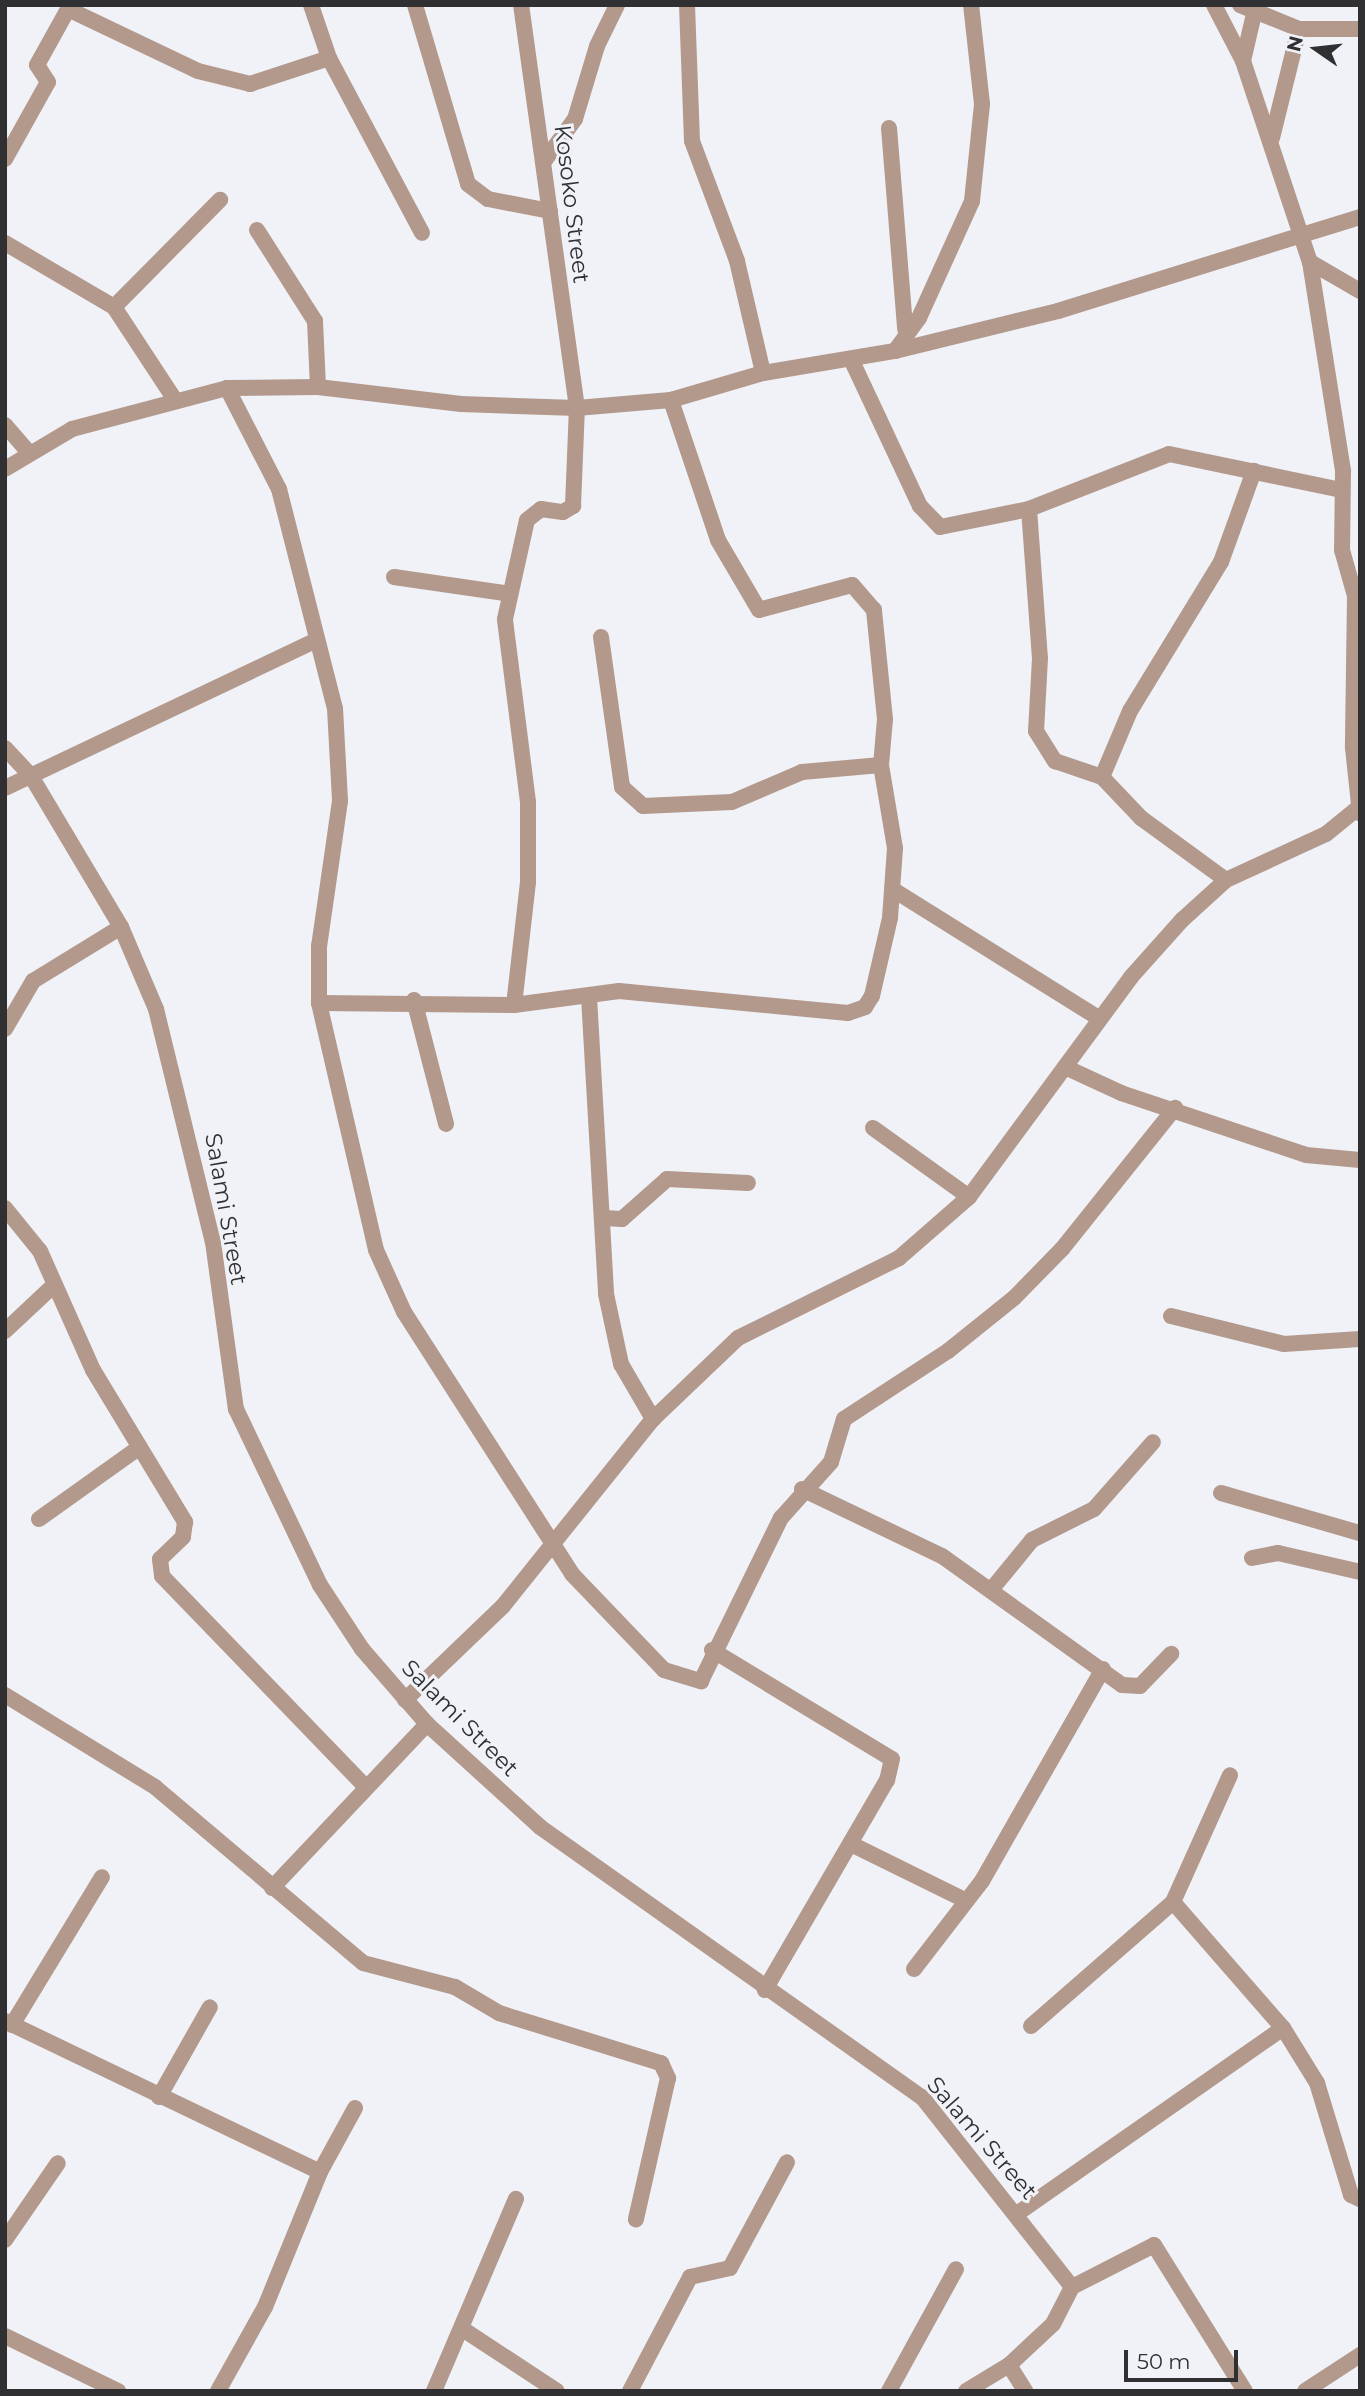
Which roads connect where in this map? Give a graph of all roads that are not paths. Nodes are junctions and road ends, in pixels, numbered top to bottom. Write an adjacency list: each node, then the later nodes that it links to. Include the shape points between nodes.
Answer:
1 (311, 5): 12 (street)
2 (415, 5): 19 (street, via 453,148 468,184 488,199)
3 (521, 5): 17 (street, Kosoko Street)
4 (617, 5): 17 (street, via 597,46 575,119)
5 (687, 5): 31 (street, via 692,141 737,261)
6 (971, 5): 28 (street, via 982,104 972,201 919,318)
7 (1214, 5): 13 (street)
8 (1240, 5): 9 (street)
9 (1256, 8): 10 (street); 13 (street)
10 (1299, 29): 11 (street); 15 (street)
11 (1360, 29)
12 (329, 58): 16 (street, via 250,84 198,71 68,9 37,65 48,82); 22 (street)
13 (1243, 61): 15 (street)
14 (889, 128): 28 (street)
15 (1272, 138): 23 (street)
16 (5, 159)
17 (545, 159): 19 (street, Kosoko Street)
18 (220, 200): 27 (street)
19 (550, 211): 36 (street, Kosoko Street)
20 (1360, 217): 23 (street)
21 (257, 230): 32 (street, via 314,321)
22 (422, 233)
23 (1299, 235): 25 (street); 29 (street, via 1058,311)
24 (5, 243): 27 (street)
25 (1310, 262): 26 (street); 41 (street)
26 (1360, 290)
27 (114, 307): 34 (street)
28 (905, 329): 29 (street)
29 (894, 351): 30 (street)
30 (851, 359): 31 (street); 42 (street, via 930,520 949,527)
31 (763, 373): 35 (street)
32 (318, 387): 33 (street); 36 (street, via 461,404)
33 (228, 388): 34 (street); 49 (street, via 279,488)
34 (175, 400): 38 (street, via 72,429)
35 (671, 400): 36 (street); 51 (street, via 718,540 759,610 852,585 870,602 885,719)
36 (577, 408): 46 (street, Kosoko Street, via 573,506 563,512 541,509 527,520)
37 (5, 425): 38 (street)
38 (29, 453): 39 (street)
39 (5, 469)
40 (1254, 471): 41 (street); 42 (street, via 1169,454 1139,460); 53 (street, via 1221,562 1130,710)
41 (1341, 489): 43 (street)
42 (1029, 509): 53 (street, via 1040,658 1036,731 1055,761)
43 (1342, 550): 44 (street); 47 (street)
44 (1360, 560)
45 (394, 577): 46 (street)
46 (510, 594): 62 (street, via 503,641 526,763 529,844)
47 (1357, 594): 55 (street)
48 (601, 637): 51 (street, via 622,787 643,806 732,802 802,772)
49 (317, 640): 52 (street); 61 (street, via 341,762 319,946)
50 (5, 748): 52 (street)
51 (881, 765): 57 (street, via 895,848)
52 (31, 776): 54 (street); 58 (street, Salami Street)
53 (1102, 777): 56 (street, via 1141,818)
54 (5, 788)
55 (1359, 812): 56 (street, via 1326,834)
56 (1226, 880): 63 (street, via 1157,946)
57 (892, 889): 59 (street, via 879,981 857,1013 657,992); 63 (street)
58 (121, 928): 64 (street, via 33,981); 93 (street, Salami Street, via 156,1009 181,1096 213,1242 236,1409 320,1585)
59 (589, 997): 62 (street); 73 (street)
60 (414, 1000): 61 (street); 62 (street); 67 (street)
61 (319, 1003): 85 (street, via 387,1279)
62 (514, 1005)
63 (1100, 1019): 65 (street)
64 (5, 1030)
65 (1065, 1067): 66 (street, via 1121,1093); 71 (street)
66 (1175, 1108): 69 (street, via 1306,1154); 81 (street, via 1062,1249 1014,1298 948,1351 844,1419 831,1462)
67 (446, 1124)
68 (873, 1128): 71 (street)
69 (1360, 1160)
70 (748, 1182): 73 (street, via 667,1180 624,1218)
71 (970, 1197): 78 (street, via 899,1258 738,1338)
72 (5, 1208): 74 (street, via 40,1251)
73 (604, 1218): 78 (street, via 615,1340)
74 (53, 1286): 76 (street); 80 (street)
75 (1171, 1316): 77 (street, via 1284,1344)
76 (5, 1331)
77 (1360, 1339)
78 (653, 1419): 85 (street)
79 (1153, 1442): 88 (street, via 1094,1510 1032,1540)
80 (137, 1449): 83 (street); 96 (street, via 185,1522 183,1537 160,1559 163,1576)
81 (802, 1489): 88 (street, via 907,1534); 89 (street)
82 (1221, 1493): 84 (street)
83 (39, 1519)
84 (1360, 1533)
85 (551, 1539): 89 (street, via 572,1574 664,1671 701,1681); 93 (street, via 503,1606)
86 (1252, 1558): 87 (street, via 1278,1553)
87 (1360, 1572)
88 (991, 1590): 91 (street)
89 (712, 1650): 97 (street, via 892,1759 887,1780)
90 (1171, 1654): 91 (street, via 1140,1686 1122,1685)
91 (1102, 1670): 100 (street, via 1041,1784)
92 (5, 1695): 99 (street, via 155,1787)
93 (405, 1700): 94 (street, Salami Street)
94 (427, 1724): 96 (street); 103 (street, Salami Street, via 540,1827)
95 (1230, 1775): 101 (street)
96 (366, 1787): 99 (street)
97 (851, 1844): 100 (street); 103 (street)
98 (102, 1877): 105 (street)
99 (272, 1888): 116 (street, via 380,1971 455,1987 499,2013 661,2063 668,2078)
100 (965, 1900): 102 (street)
101 (1173, 1902): 106 (street); 107 (street)
102 (915, 1969)
103 (765, 1990): 115 (street, Salami Street, via 922,2097)
104 (210, 2007): 108 (street)
105 (9, 2023): 108 (street)
106 (1031, 2026)
107 (1283, 2028): 114 (street, via 1323,2093 1352,2195); 115 (street)
108 (159, 2097): 112 (street)
109 (355, 2108): 112 (street)
110 (787, 2162): 128 (street, via 730,2268 690,2277)
111 (58, 2163): 117 (street)
112 (320, 2172): 125 (street, via 265,2307)
113 (516, 2199): 120 (street)
114 (1360, 2199)
115 (1018, 2213): 119 (street, Salami Street)
116 (636, 2219)
117 (5, 2240)
118 (956, 2269): 129 (street)
119 (1072, 2287): 123 (street, via 1053,2324); 132 (street, via 1154,2245)
120 (464, 2330): 126 (street); 127 (street)
121 (5, 2336): 124 (street)
122 (1360, 2355): 133 (street)
123 (1009, 2365): 130 (street); 131 (street)
124 (118, 2391)
125 (218, 2391)
126 (434, 2391)
127 (557, 2391)
128 (630, 2391)
129 (889, 2391)
130 (966, 2391)
131 (1025, 2391)
132 (1245, 2391)
133 (1305, 2391)

